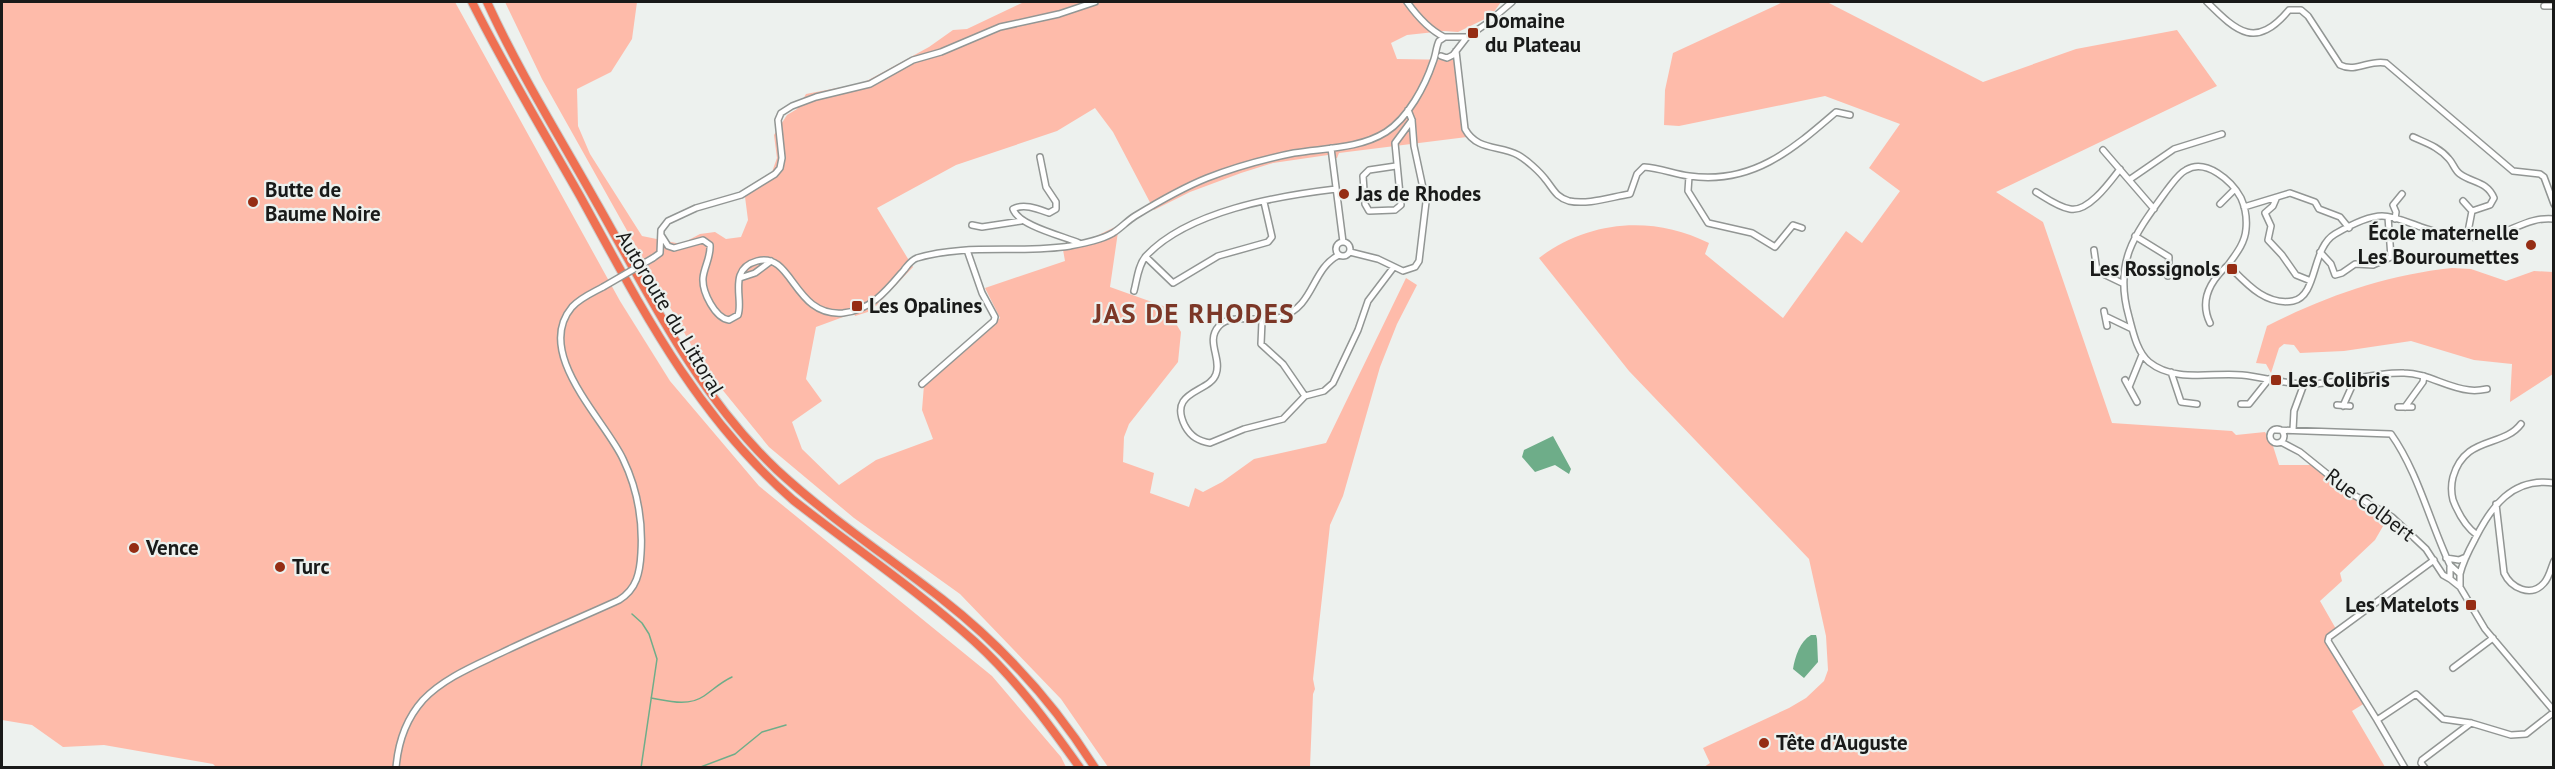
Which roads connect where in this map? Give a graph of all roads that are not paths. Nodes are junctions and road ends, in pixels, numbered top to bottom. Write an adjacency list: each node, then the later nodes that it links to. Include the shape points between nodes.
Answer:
1 (472, 2): 108 (highway, Autoroute du Littoral, via 650,323 712,415 785,493 941,614 996,663 1052,728)
2 (487, 2): 109 (highway, Autoroute du Littoral, via 677,345 722,410 814,502 983,634 1047,701)
3 (1095, 2): 47 (street, via 992,30 913,60 870,84 792,106 778,120 782,158 775,174 741,195 668,221)
4 (1407, 2): 10 (street)
5 (1512, 2): 9 (street)
6 (2207, 2): 37 (street, via 2226,21 2252,34 2271,28 2289,10 2301,10 2340,65 2353,68 2378,61 2386,63 2513,171 2544,177)
7 (2544, 6): 8 (street)
8 (2553, 6)
9 (1467, 38): 10 (street); 12 (street)
10 (1446, 39): 11 (street); 12 (street)
11 (1437, 49): 13 (street); 16 (street)
12 (1457, 50): 14 (street); 15 (street)
13 (1441, 56): 14 (street); 16 (street)
14 (1451, 57): 15 (street)
15 (1459, 61): 27 (street, via 1466,129 1483,146 1519,156 1546,180 1555,194 1579,202 1630,194 1644,167)
16 (1433, 62): 17 (street)
17 (1408, 110): 19 (street); 22 (street, via 1388,131 1373,139)
18 (1850, 115): 27 (street, via 1836,112 1796,147 1744,174)
19 (1412, 120): 25 (street, via 1395,143); 60 (street, via 1427,211 1417,264 1409,270)
20 (2222, 134): 28 (street, via 2174,149)
21 (2413, 137): 40 (street, via 2437,147 2458,173 2478,181 2492,194 2490,205)
22 (1331, 148): 29 (street); 51 (street, via 1257,161 1207,178 1115,232)
23 (2103, 150): 26 (street)
24 (1040, 157): 43 (street, via 1046,187 1057,205 1049,213 1015,207 1014,212)
25 (1396, 166): 25 (street, via 1401,205 1395,210 1369,211 1363,176 1369,170)
26 (2120, 170): 28 (street); 31 (street, via 2094,200 2076,209)
27 (1689, 176): 45 (street, via 1688,190 1708,223 1755,234 1775,247 1793,225)
28 (2129, 180): 39 (street)
29 (1336, 189): 35 (street); 50 (street)
30 (2235, 189): 36 (street); 38 (street); 39 (street, via 2213,170 2192,168 2181,174)
31 (2036, 192)
32 (2402, 194): 41 (street, via 2393,205 2396,212)
33 (2276, 199): 38 (street); 46 (street, via 2290,194 2315,202 2319,209 2340,217); 63 (street, via 2265,213 2271,226 2268,240 2296,275)
34 (2463, 201): 40 (street)
35 (1264, 202): 57 (street, via 1202,220); 57 (street, via 1272,237 1268,242 1218,256 1173,283)
36 (2220, 204)
37 (2553, 204)
38 (2244, 207): 59 (street, via 2243,242)
39 (2154, 209): 48 (street)
40 (2472, 211): 49 (street)
41 (2391, 218): 46 (street, via 2375,217); 49 (street); 55 (street, via 2391,256 2373,265 2355,264 2335,275)
42 (2553, 218): 49 (street, via 2533,219 2499,234)
43 (1023, 221): 44 (street); 51 (street)
44 (972, 225)
45 (1802, 228)
46 (2349, 228): 55 (street, via 2331,237)
47 (661, 235): 62 (street, via 674,248 700,241 708,243 703,284 717,313 727,321 740,312); 107 (street, bridge, via 660,251 653,258 580,301 563,327 563,351 569,371 578,390 609,431 632,480 641,534 636,580 630,592 619,600 479,664 438,688 422,701 407,725)
48 (2135, 236): 61 (street, via 2171,255); 64 (street, via 2128,249)
49 (2468, 237)
50 (1343, 242): 54 (street, via 1350,246); 56 (street, via 1336,248)
51 (1081, 244): 52 (street)
52 (967, 250): 58 (street, via 916,258 875,302 843,313 807,300 783,267); 76 (street, via 994,321)
53 (2094, 250): 64 (street, via 2097,271)
54 (1350, 252): 56 (street); 60 (street)
55 (2320, 252): 63 (street)
56 (1339, 255): 66 (street, via 1321,271 1304,302 1281,317)
57 (1146, 257): 65 (street)
58 (771, 261): 62 (street); 62 (street, via 754,261)
59 (2228, 265): 63 (street, via 2271,300 2299,298); 67 (street, via 2214,280 2206,297)
60 (1394, 268): 80 (street, via 1368,301 1338,375 1324,391)
61 (2168, 276)
62 (740, 278)
63 (2311, 281)
64 (2122, 284): 69 (street)
65 (1134, 291)
66 (1262, 321): 80 (street, via 1260,344 1283,364); 80 (street, via 1236,318 1218,326 1213,340 1216,374 1211,382 1190,394 1182,407 1188,431 1202,442 1217,442 1244,429 1283,419)
67 (2210, 323)
68 (2107, 326): 69 (street, via 2105,314)
69 (2132, 329): 70 (street)
70 (2142, 355): 71 (street, via 2151,364); 78 (street)
71 (2170, 372): 73 (street); 82 (street, via 2177,402)
72 (2424, 376): 75 (street, via 2386,374); 79 (street, via 2468,390); 87 (street, via 2402,407)
73 (2269, 379): 77 (street); 84 (street)
74 (2125, 380): 78 (street)
75 (2352, 380): 77 (street); 86 (street, via 2340,406)
76 (921, 384)
77 (2304, 384): 90 (street, via 2294,411)
78 (2128, 387): 81 (street)
79 (2487, 389)
80 (1305, 396)
81 (2137, 402)
82 (2197, 404)
83 (2241, 404): 84 (street)
84 (2249, 404): 85 (street)
85 (2257, 405)
86 (2350, 406)
87 (2412, 407)
88 (2521, 424): 96 (street, via 2514,432 2465,454 2454,472 2452,497 2458,512)
89 (2276, 430): 90 (street); 91 (street, via 2284,435); 91 (street, via 2271,439)
90 (2293, 430): 98 (street, via 2391,434)
91 (2281, 442): 99 (street, Rue Colbert, via 2300,452 2352,494 2392,517)
92 (2553, 483): 93 (street, via 2522,486 2508,492)
93 (2496, 504): 94 (street); 95 (street)
94 (2483, 523): 95 (street, via 2495,524); 96 (street)
95 (2499, 529): 100 (street, via 2504,573 2518,589 2533,590 2544,584)
96 (2477, 535): 97 (street)
97 (2466, 557): 98 (street); 101 (street)
98 (2446, 558): 101 (street)
99 (2434, 560): 101 (street, Rue Colbert, via 2443,574); 105 (street, via 2329,637)
100 (2553, 561)
101 (2455, 575): 102 (street)
102 (2493, 638): 103 (street); 104 (street)
103 (2453, 668)
104 (2553, 711): 106 (street, via 2523,735)
105 (2377, 720): 106 (street, via 2416,694 2438,716); 110 (street)
106 (2471, 723): 111 (street, via 2422,760)
107 (396, 768)
108 (1080, 768)
109 (1095, 768)
110 (2405, 768)
111 (2425, 768)

